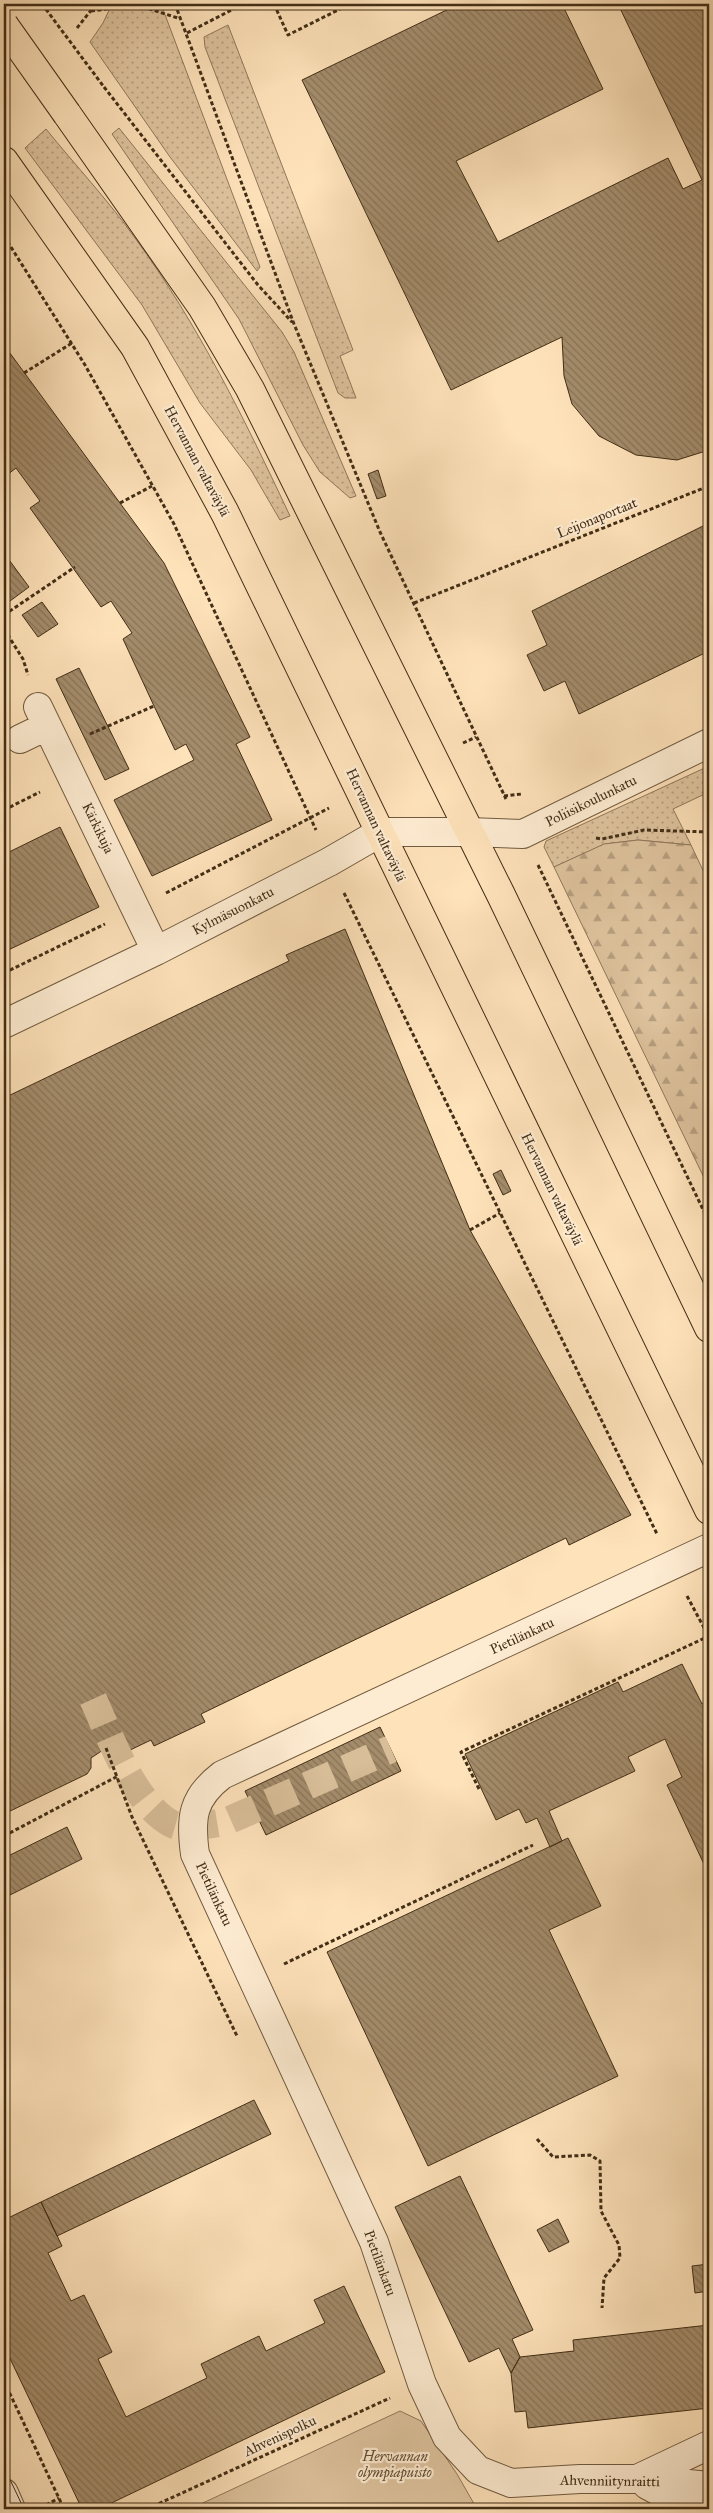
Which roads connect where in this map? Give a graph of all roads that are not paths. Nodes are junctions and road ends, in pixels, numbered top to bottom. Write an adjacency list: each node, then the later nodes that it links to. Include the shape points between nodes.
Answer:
1 (4, 25): 6 (main road, bridge, via 202,307 250,389)
2 (4, 162): 5 (main road, Hervannan valtaväylä, via 135,347 225,513)
3 (20, 739): 7 (street, Kärkikuja, via 48,727)
4 (709, 743): 6 (street, Poliisikoulunkatu, via 523,834)
5 (381, 832): 6 (street, Kylmäsuonkatu); 7 (street, Kylmäsuonkatu); 10 (main road, Hervannan valtaväylä)
6 (468, 832): 9 (main road)
7 (156, 951): 8 (street, Kylmäsuonkatu)
8 (4, 1024)
9 (709, 1328)
10 (709, 1510)
11 (709, 1548): 14 (street, Pietilänkatu, via 222,1774 206,1787 192,1817 195,1854 374,2242 422,2384 448,2437 478,2470)
12 (709, 2445): 13 (street)
13 (637, 2480): 14 (street, Ahvenniitynraitti, via 580,2479); 15 (street, Ahvenniitynraitti); 18 (street)
14 (511, 2484)
15 (709, 2486)
16 (4, 2494): 17 (street)
17 (11, 2509)
18 (692, 2509)

